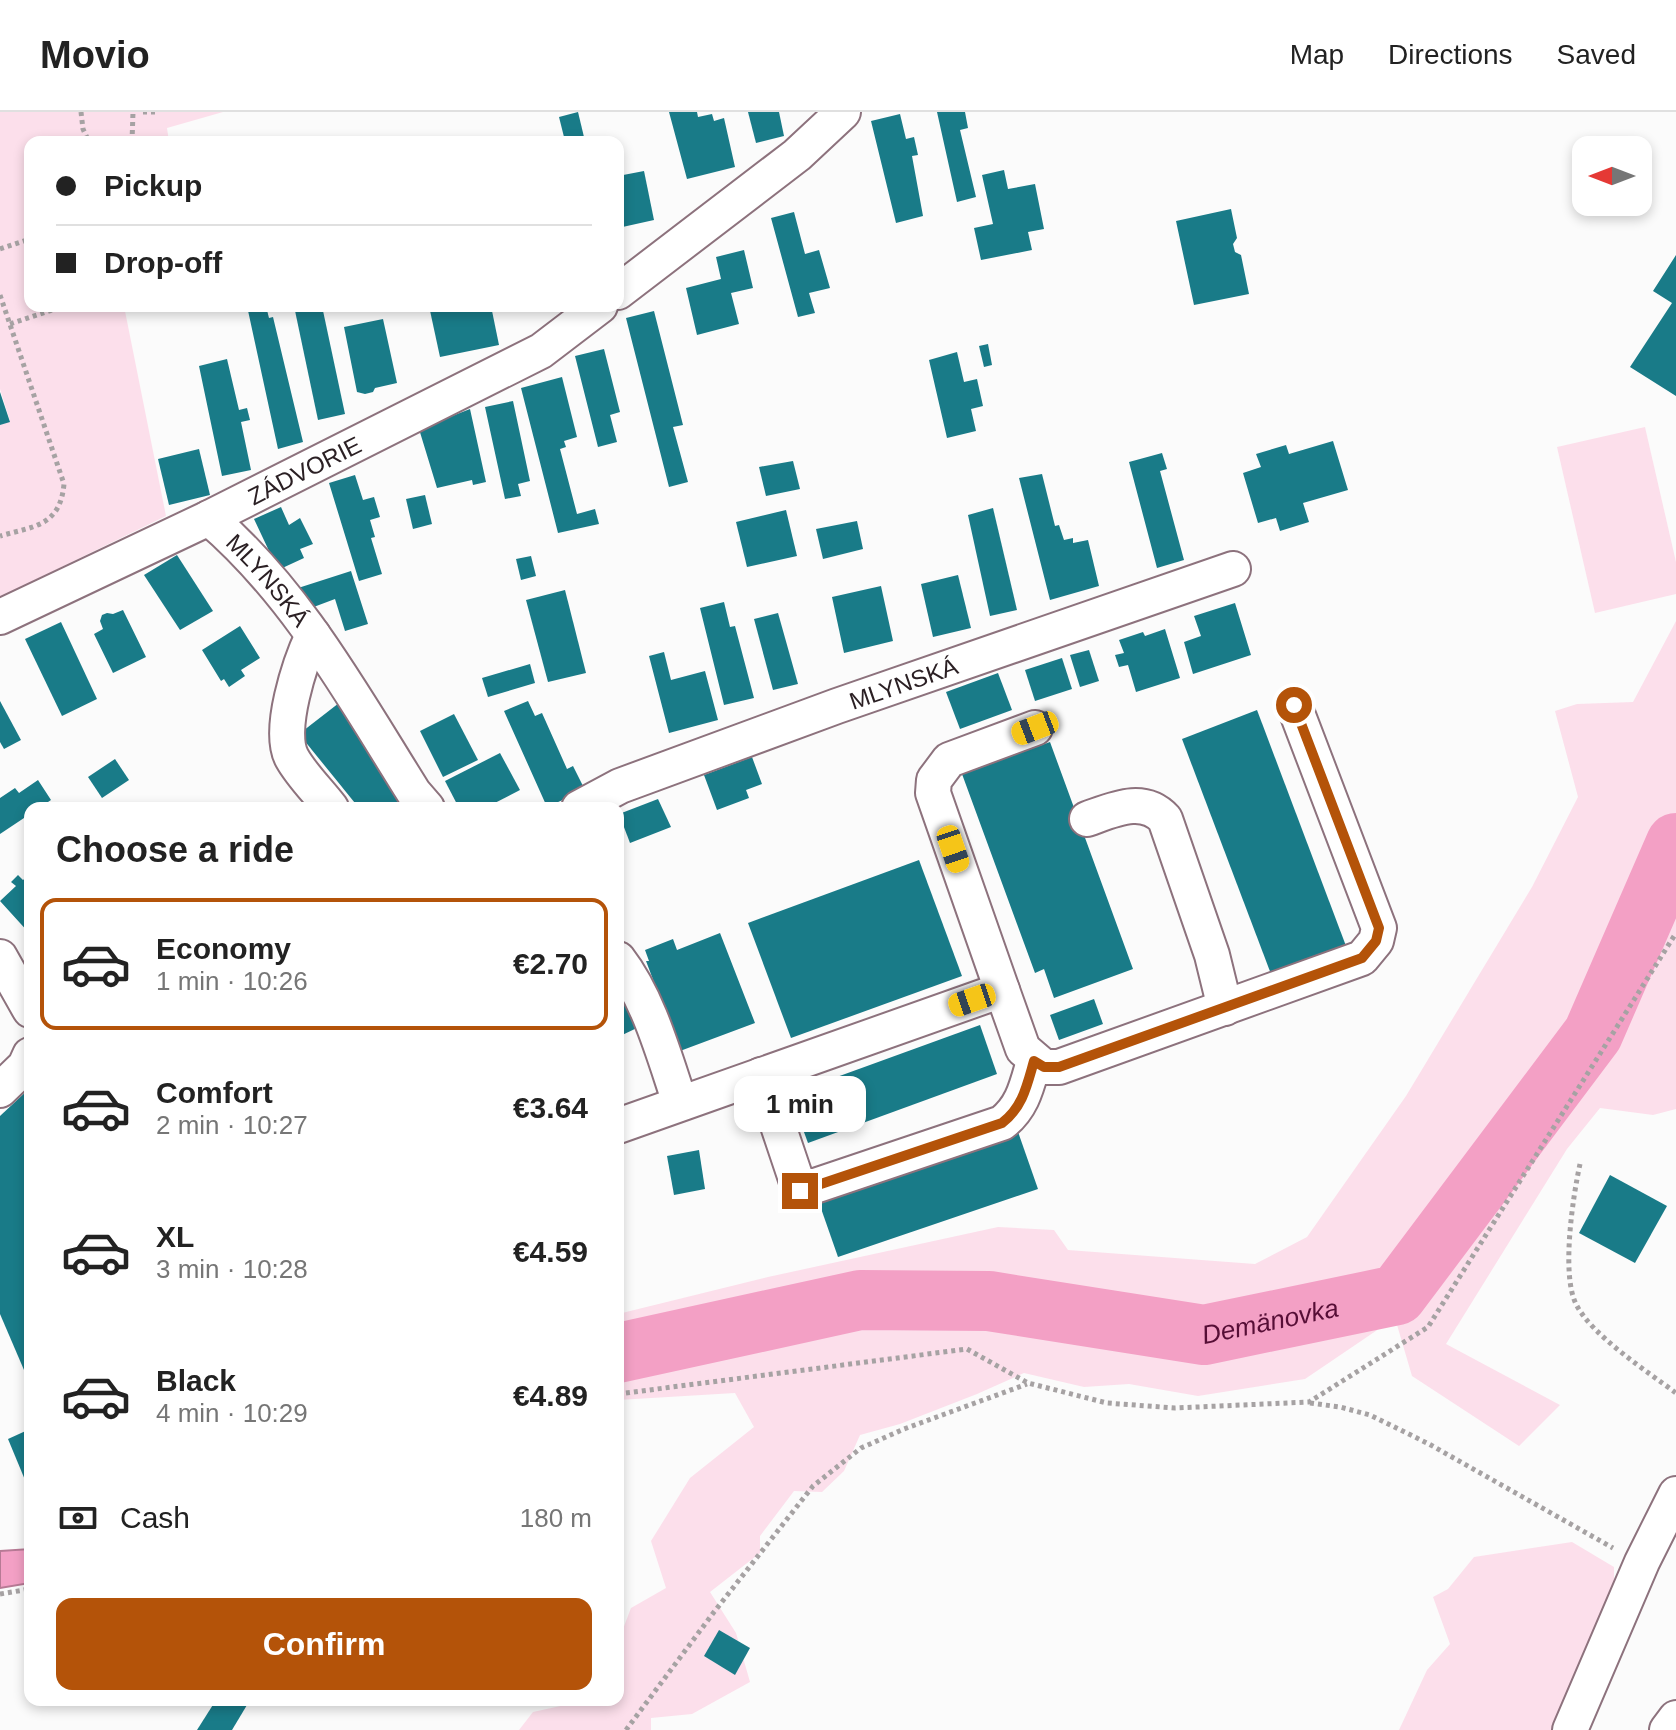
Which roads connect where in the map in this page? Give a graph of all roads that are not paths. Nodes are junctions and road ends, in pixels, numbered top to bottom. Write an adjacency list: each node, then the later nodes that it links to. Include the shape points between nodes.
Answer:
1 (843, 112): 2 (street, via 797,155)
2 (624, 287)
3 (592, 312): 4 (street, ZÁDVORIE, via 541,351)
4 (209, 518): 6 (street, ZÁDVORIE); 7 (street, MLYNSKÁ, via 236,541)
5 (1233, 569): 12 (street, MLYNSKÁ, via 837,706 620,786)
6 (0, 617)
7 (313, 635): 10 (street, via 302,659 287,734 290,756); 11 (street, MLYNSKÁ)
8 (1294, 705): 18 (street, via 1379,928 1362,958)
9 (1035, 728): 16 (street, via 949,760 934,780 933,793)
10 (326, 802)
11 (422, 802)
12 (590, 802)
13 (1087, 819): 18 (street, via 1135,805 1165,819)
14 (0, 957): 17 (street)
15 (624, 966): 23 (street)
16 (1002, 990): 19 (street, via 1023,1049); 21 (street)
17 (24, 999)
18 (1225, 1008): 19 (street, via 1059,1067)
19 (1034, 1061): 21 (street, via 1014,1114 1002,1123 800,1191)
20 (24, 1067): 22 (street)
21 (761, 1075): 23 (street)
22 (0, 1090)
23 (680, 1103): 24 (street)
24 (624, 1124)
25 (1676, 1494): 27 (street)
26 (1676, 1718): 28 (street)
27 (1570, 1730)
28 (1667, 1730)

